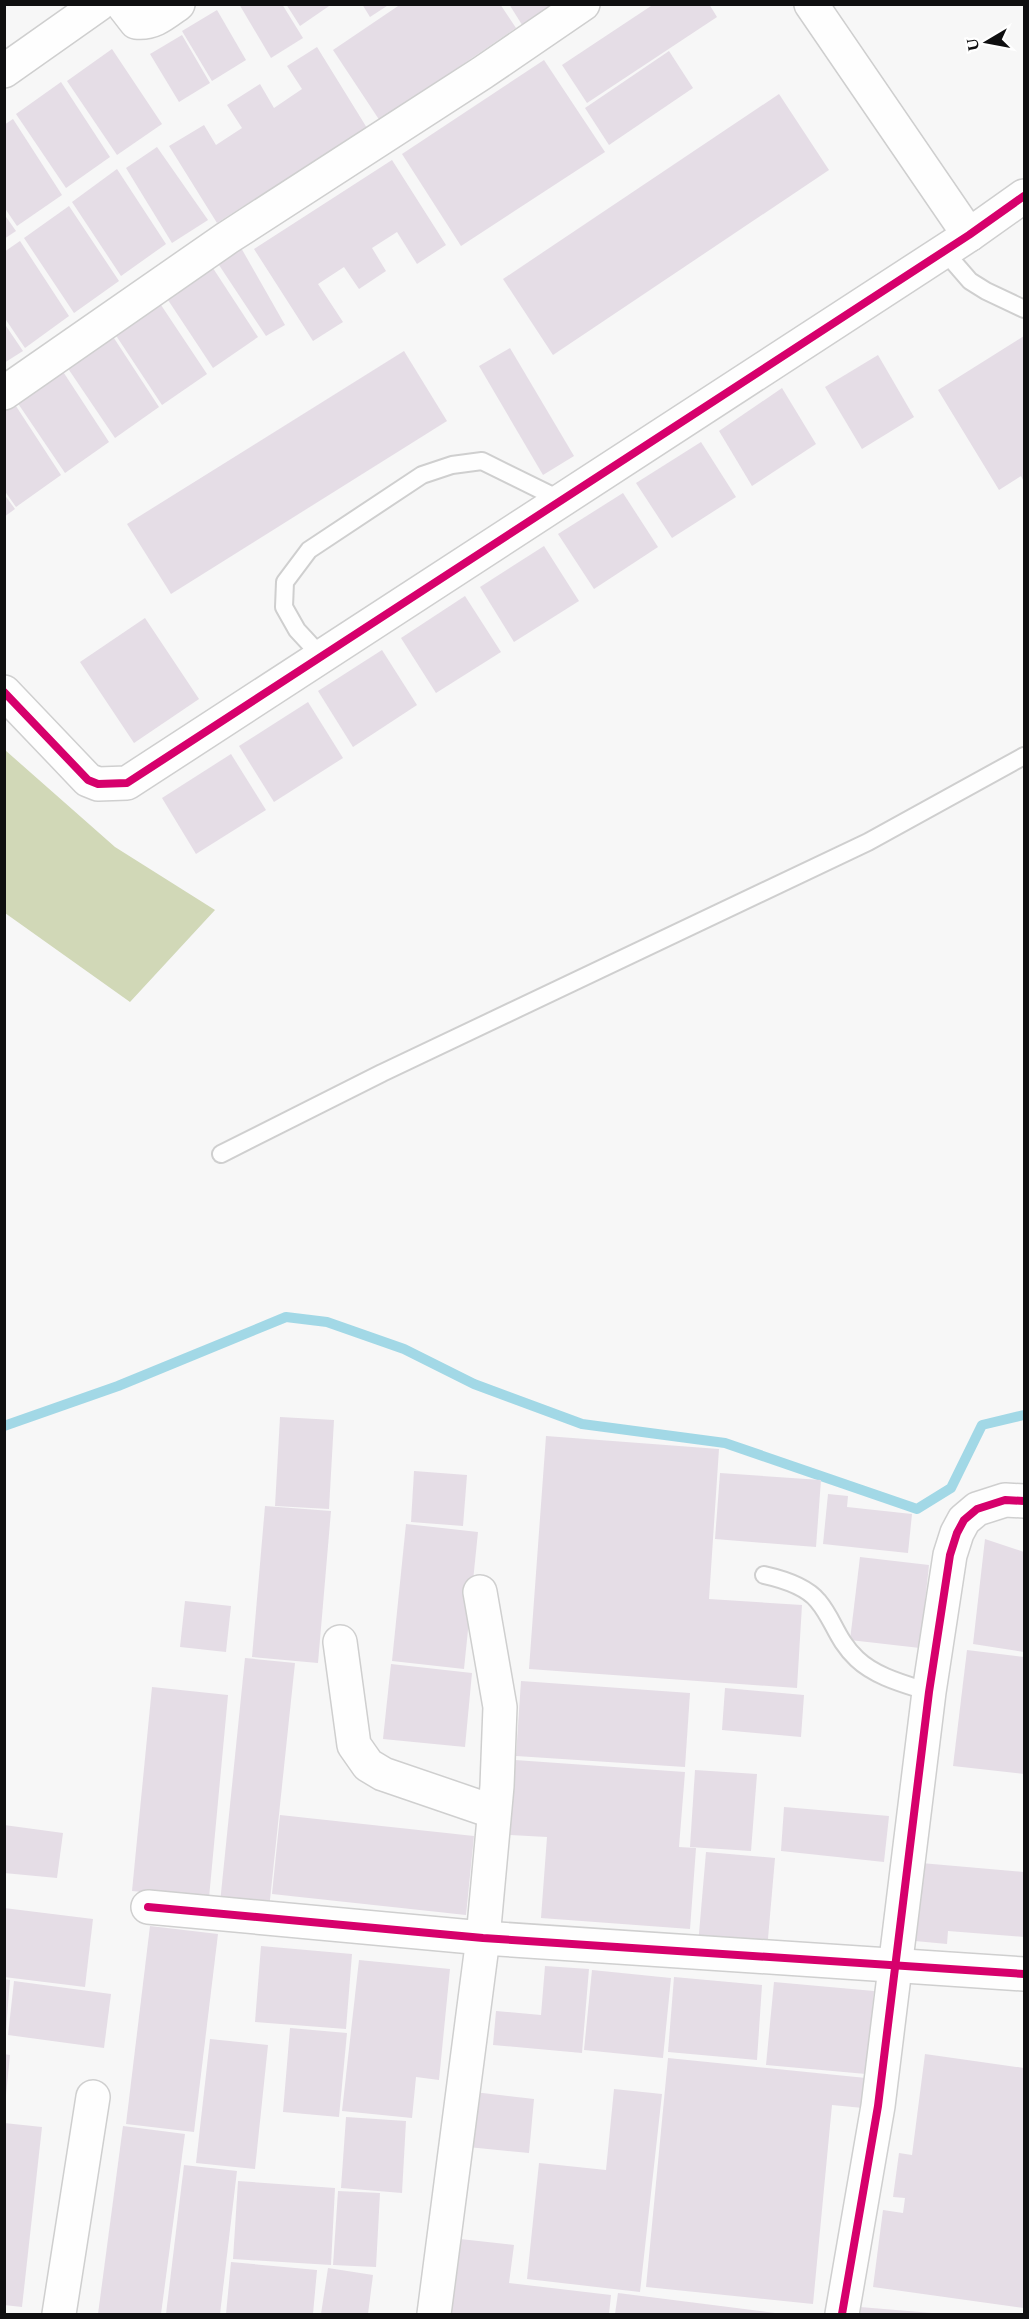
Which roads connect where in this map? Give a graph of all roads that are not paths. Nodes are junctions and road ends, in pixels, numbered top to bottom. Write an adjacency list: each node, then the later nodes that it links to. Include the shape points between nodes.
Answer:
1 (99, 4): 6 (street)
2 (122, 4): 3 (street, via 136,22 144,23)
3 (178, 4)
4 (583, 4): 10 (street, via 227,238)
5 (811, 4): 8 (street)
6 (4, 71)
7 (1024, 196): 8 (street)
8 (956, 243): 9 (lane, via 970,281); 11 (street)
9 (1024, 309)
10 (4, 393)
11 (561, 500): 12 (street); 12 (lane, via 483,461 452,465 412,481 309,550 285,582 284,607 297,630)
12 (321, 657): 13 (street, via 127,783 98,784 88,780)
13 (4, 692)
14 (1024, 756): 15 (lane, via 868,842 381,1073)
15 (221, 1154)
16 (1024, 1501): 20 (street, via 1005,1500 977,1509 957,1533 950,1555)
17 (764, 1575): 20 (lane, via 785,1580 818,1600 842,1643 859,1661 884,1677)
18 (480, 1592): 21 (street, via 500,1707)
19 (340, 1642): 21 (street, via 354,1745 368,1765 383,1774)
20 (929, 1692): 24 (street)
21 (494, 1812): 23 (street)
22 (148, 1907): 23 (street)
23 (483, 1938): 24 (street); 28 (street)
24 (895, 1965): 25 (street); 29 (street, via 878,2106)
25 (1024, 1974)
26 (93, 2097): 27 (street)
27 (59, 2314)
28 (434, 2314)
29 (842, 2314)

